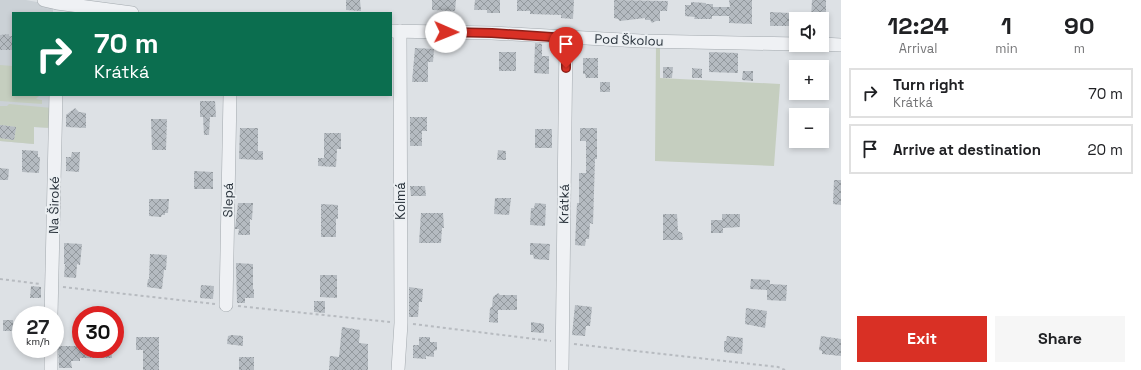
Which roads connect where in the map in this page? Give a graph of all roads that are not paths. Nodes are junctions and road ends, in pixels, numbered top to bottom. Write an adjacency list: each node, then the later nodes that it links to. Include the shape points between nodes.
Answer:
1 (44, 0): 2 (street)
2 (57, 8): 3 (street)
3 (117, 12)
4 (395, 31): 5 (street, Pod Školou); 15 (street, Kolmá, via 401,323)
5 (566, 38): 6 (street, Pod Školou); 16 (street, Krátká)
6 (789, 44)
7 (829, 44): 8 (street)
8 (841, 45)
9 (56, 96): 12 (street, Na Široké)
10 (230, 96): 11 (street, Slepá)
11 (226, 305)
12 (51, 306)
13 (51, 358): 14 (street)
14 (51, 370)
15 (398, 370)
16 (562, 370)

